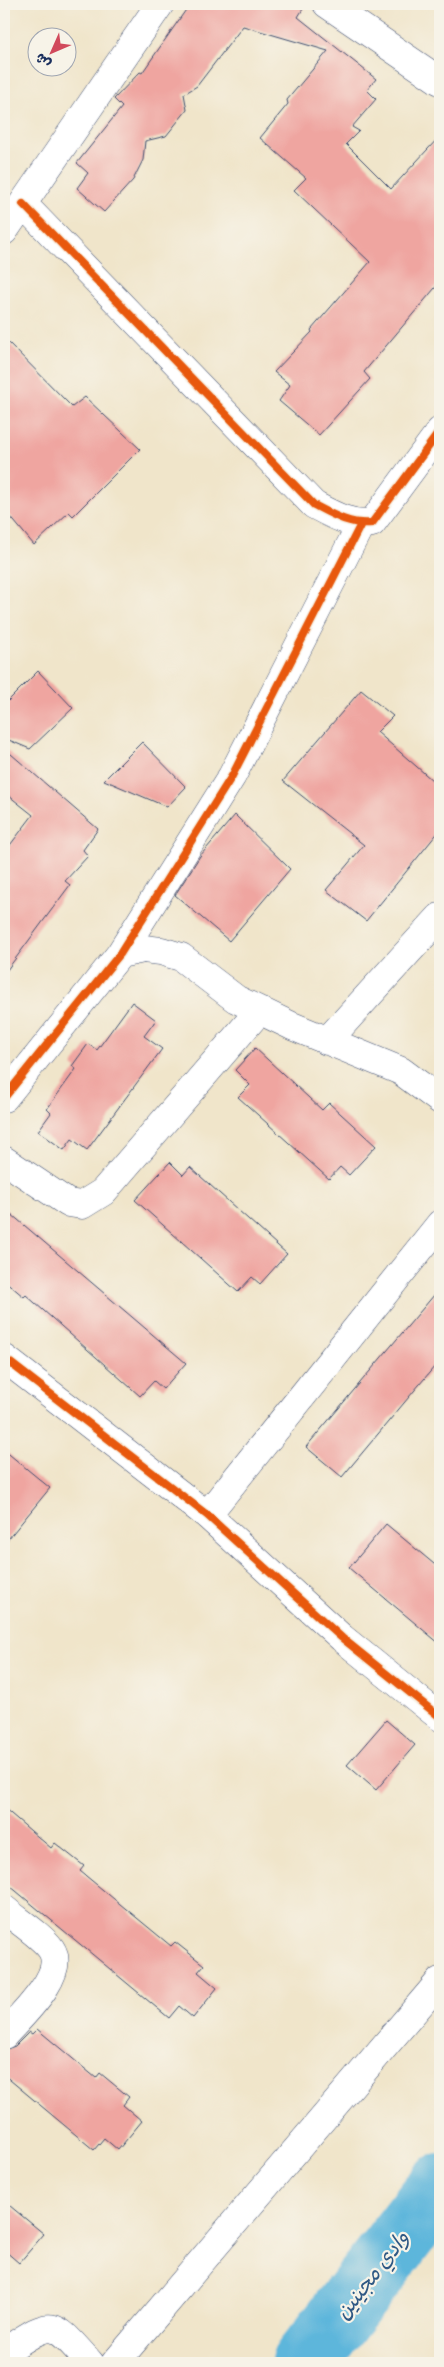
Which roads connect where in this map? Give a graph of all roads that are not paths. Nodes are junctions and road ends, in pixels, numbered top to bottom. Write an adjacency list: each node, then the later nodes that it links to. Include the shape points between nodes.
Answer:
1 (160, 4): 4 (street)
2 (327, 4): 3 (street)
3 (440, 81)
4 (23, 204): 5 (street); 7 (street, via 314,505)
5 (4, 231)
6 (440, 431): 7 (street, via 372,524)
7 (361, 524): 9 (street, via 232,776)
8 (440, 918): 11 (street)
9 (120, 954): 10 (street, via 143,949 181,957 236,1000); 12 (street)
10 (259, 1011): 11 (street); 14 (street, via 103,1192 82,1205 68,1203)
11 (327, 1041): 13 (street, via 401,1071)
12 (4, 1098)
13 (440, 1100)
14 (4, 1160)
15 (440, 1224): 17 (street)
16 (4, 1358): 17 (street)
17 (207, 1515): 18 (street, via 342,1638)
18 (440, 1717)
19 (4, 1909): 21 (street, via 50,1948 55,1958 55,1968 43,1990)
20 (440, 1981): 24 (street)
21 (4, 2035)
22 (4, 2352): 23 (street, via 42,2328 52,2327 67,2337)
23 (90, 2363)
24 (115, 2363)

